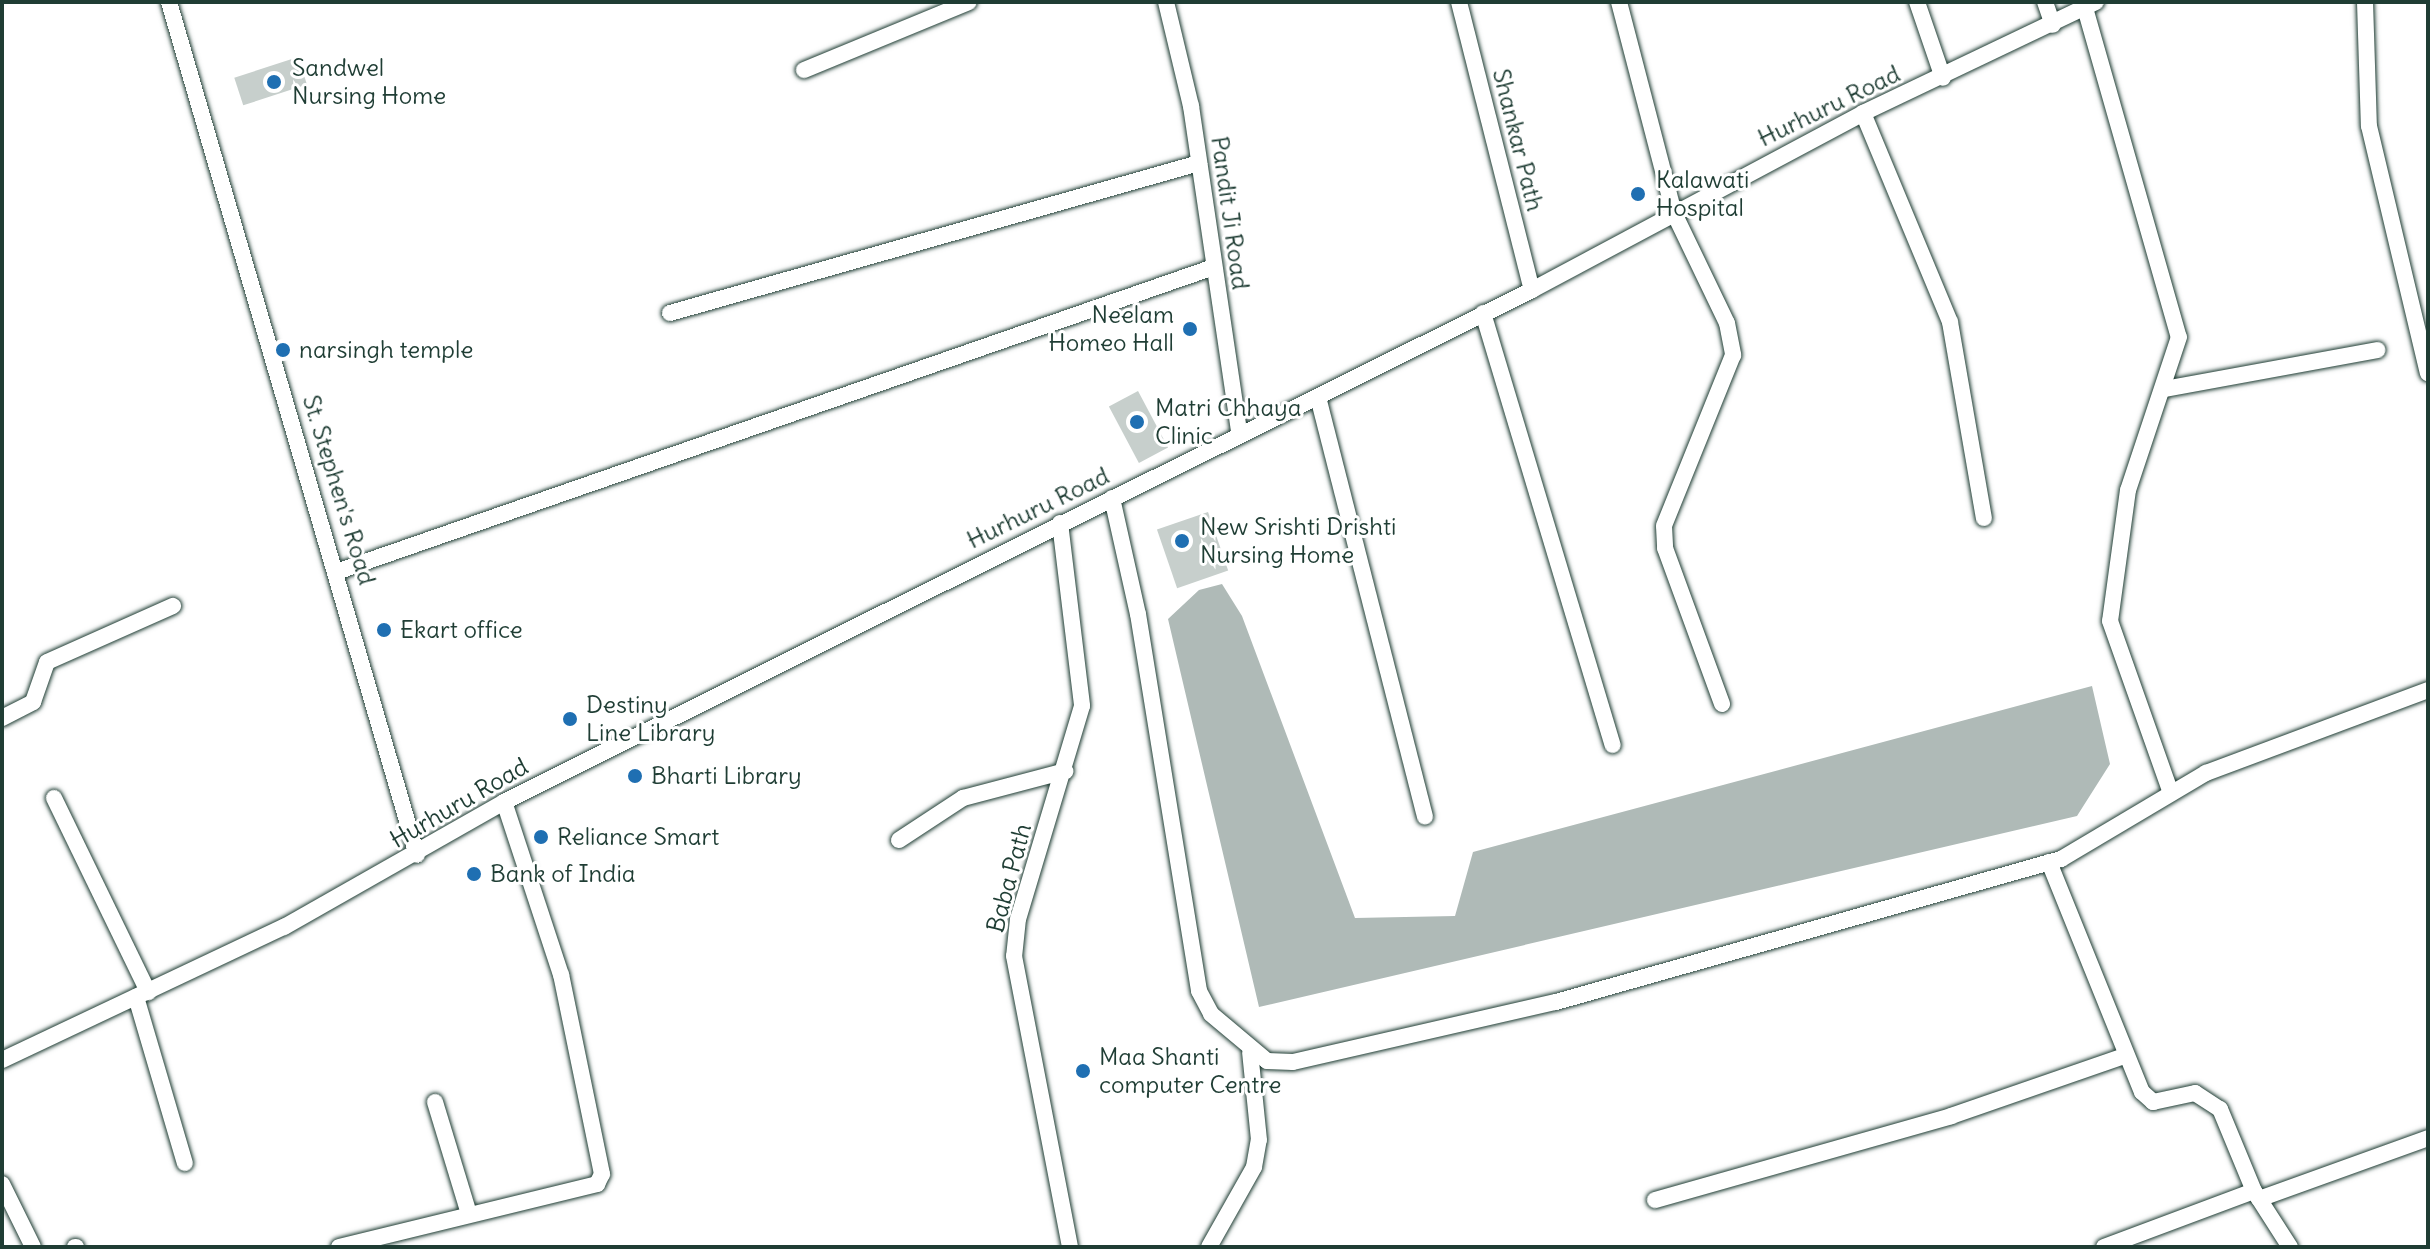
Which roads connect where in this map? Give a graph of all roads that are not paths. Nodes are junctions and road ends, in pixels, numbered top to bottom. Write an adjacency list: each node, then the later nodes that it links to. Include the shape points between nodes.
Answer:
1 (169, 2): 28 (street, St. Stephen's Road)
2 (969, 2): 11 (street)
3 (1166, 2): 14 (street, Pandit Ji Road)
4 (1459, 2): 17 (street, Shankar Path)
5 (1619, 2): 15 (street)
6 (1917, 2): 12 (street)
7 (2045, 2): 10 (street)
8 (2365, 2): 21 (street, via 2369,126)
9 (2090, 5): 10 (street, Hurhuru Road); 22 (street, via 2179,337)
10 (2053, 25): 12 (street, Hurhuru Road)
11 (804, 70)
12 (1943, 78): 13 (street, Hurhuru Road)
13 (1863, 113): 15 (street, Hurhuru Road); 26 (street, via 1950,322)
14 (1199, 163): 16 (street, Pandit Ji Road); 18 (street)
15 (1674, 213): 17 (street, Hurhuru Road); 31 (street, via 1727,323 1733,355 1664,526 1665,548)
16 (1214, 267): 24 (street, Pandit Ji Road); 28 (street)
17 (1532, 290): 19 (street, Hurhuru Road)
18 (670, 313)
19 (1483, 313): 23 (street, Hurhuru Road); 33 (street)
20 (2377, 350): 22 (street)
21 (2428, 373)
22 (2165, 389): 35 (street, via 2128,490 2110,621)
23 (1318, 397): 24 (street, Hurhuru Road); 38 (street)
24 (1239, 432): 25 (street, Hurhuru Road)
25 (1112, 498): 27 (street, Hurhuru Road); 43 (street, via 1138,614 1199,991 1211,1014)
26 (1984, 518)
27 (1060, 523): 34 (street, Baba Path, via 1081,664 1082,706); 37 (street, Hurhuru Road)
28 (339, 571): 40 (street, St. Stephen's Road)
29 (173, 606): 32 (street, via 47,662 33,702)
30 (2428, 690): 35 (street, via 2206,773)
31 (1722, 704)
32 (2, 718)
33 (1613, 745)
34 (1066, 771): 39 (street, via 963,798); 55 (street, Baba Path, via 1018,919 1014,956)
35 (2171, 793): 41 (street, via 2090,847)
36 (54, 798): 42 (street)
37 (504, 802): 40 (street, Hurhuru Road); 52 (street, via 561,975 602,1174 597,1184)
38 (1425, 817)
39 (899, 840)
40 (417, 855): 42 (street, Hurhuru Road)
41 (2049, 862): 43 (street, via 1556,1002 1293,1062 1267,1061); 44 (street)
42 (142, 994): 45 (street, Hurhuru Road); 48 (street)
43 (1250, 1052): 56 (street, via 1259,1140 1254,1167)
44 (2124, 1056): 50 (street, via 2153,1102 2195,1093 2220,1109); 51 (street, via 1951,1116)
45 (2, 1060)
46 (435, 1102): 52 (street)
47 (2428, 1138): 50 (street)
48 (185, 1163)
49 (2, 1184): 53 (street)
50 (2257, 1195): 57 (street); 58 (street)
51 (1655, 1200)
52 (469, 1214): 54 (street)
53 (33, 1247)
54 (339, 1247)
55 (1070, 1247)
56 (1209, 1247)
57 (2104, 1247)
58 (2290, 1247)

